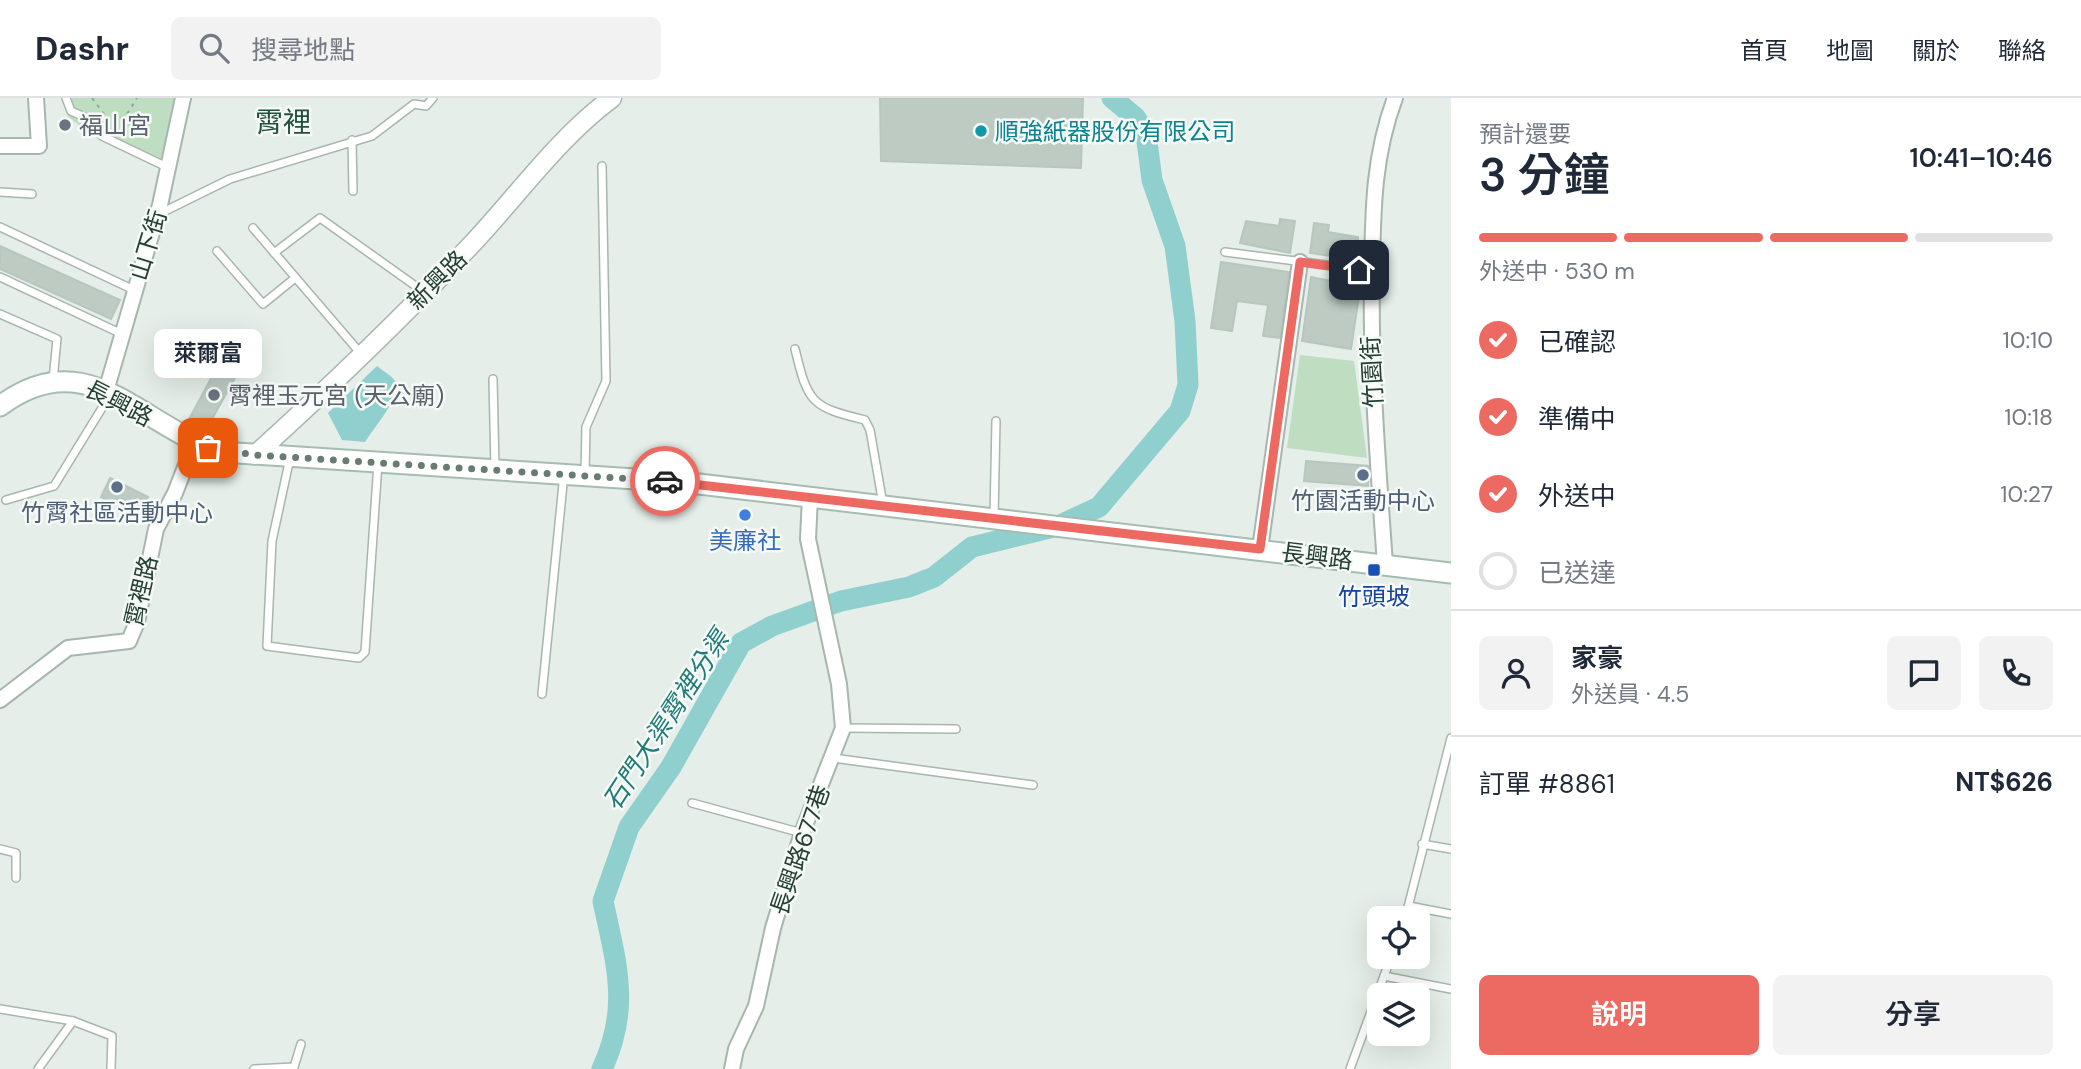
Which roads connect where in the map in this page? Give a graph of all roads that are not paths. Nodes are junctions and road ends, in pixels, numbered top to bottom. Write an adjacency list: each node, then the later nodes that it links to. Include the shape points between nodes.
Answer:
1 (36, 98): 9 (street, via 39,146)
2 (66, 98): 11 (lane, via 71,111 98,123 102,136)
3 (183, 98): 11 (street, 山下街)
4 (433, 98): 7 (lane, via 426,106)
5 (612, 98): 26 (street, 新興路, via 573,131)
6 (1395, 98): 48 (street, 竹園街, via 1376,171 1370,310)
7 (412, 101): 8 (lane, via 372,136)
8 (352, 140): 12 (lane); 15 (lane, via 230,180)
9 (0, 146)
10 (602, 166): 42 (lane, via 606,381 586,427)
11 (169, 168): 15 (street, 山下街)
12 (353, 191)
13 (0, 192): 14 (lane)
14 (32, 194)
15 (157, 216): 25 (street, 山下街)
16 (0, 227): 25 (lane)
17 (253, 228): 20 (lane)
18 (217, 250): 24 (lane, via 262,304)
19 (1224, 252): 21 (lane)
20 (274, 253): 24 (lane); 26 (lane, via 320,218)
21 (1300, 262): 22 (lane); 47 (street)
22 (1359, 270)
23 (0, 277): 28 (lane)
24 (295, 278): 30 (lane)
25 (134, 290): 28 (street, 山下街)
26 (425, 292): 30 (street, 新興路)
27 (0, 314): 32 (lane, via 57,339)
28 (122, 334): 33 (street, 山下街)
29 (795, 349): 45 (lane, via 804,389 824,411 865,420)
30 (363, 355): 37 (street, 新興路)
31 (493, 379): 40 (lane)
32 (53, 381): 33 (main road, 長興路, via 71,380); 34 (main road, 長興路, via 24,390)
33 (108, 393): 36 (main road, 長興路); 44 (lane, via 54,486)
34 (0, 407)
35 (996, 421): 46 (lane)
36 (194, 443): 37 (main road, 長興路); 51 (street, 霄裡路, via 156,528 129,641 68,648)
37 (255, 455): 38 (main road, 長興路)
38 (291, 457): 39 (main road, 長興路); 39 (lane, via 272,541 267,646 359,658 365,652)
39 (378, 463): 40 (main road, 長興路)
40 (496, 472): 41 (main road, 長興路)
41 (564, 474): 42 (main road, 長興路); 50 (lane)
42 (585, 475): 43 (main road, 長興路)
43 (810, 497): 45 (main road, 長興路); 52 (street, 長興路677巷, via 808,539 839,684)
44 (6, 500)
45 (884, 505): 46 (main road, 長興路)
46 (994, 518): 47 (main road, 長興路)
47 (1260, 549): 48 (main road, 長興路)
48 (1385, 564): 49 (main road, 長興路)
49 (1451, 573)
50 (542, 694)
51 (0, 700)
52 (843, 728): 53 (lane); 55 (street, 長興路677巷)
53 (956, 729)
54 (1451, 738): 59 (lane)
55 (833, 758): 56 (lane); 58 (street, 長興路677巷)
56 (1033, 785)
57 (692, 803): 58 (lane)
58 (802, 834): 75 (street, 長興路677巷, via 773,928 756,1006)
59 (1422, 844): 61 (lane); 63 (lane)
60 (0, 849): 62 (lane, via 16,853)
61 (1451, 849)
62 (16, 878)
63 (1409, 906)
64 (1430, 910): 65 (lane)
65 (1451, 914)
66 (1387, 969): 67 (lane)
67 (1384, 976): 68 (lane); 76 (lane)
68 (1451, 989)
69 (0, 1009): 70 (lane)
70 (73, 1021): 72 (lane); 73 (lane, via 111,1036)
71 (301, 1044): 74 (lane, via 294,1067)
72 (38, 1069)
73 (111, 1069)
74 (254, 1069)
75 (732, 1069)
76 (1350, 1069)

